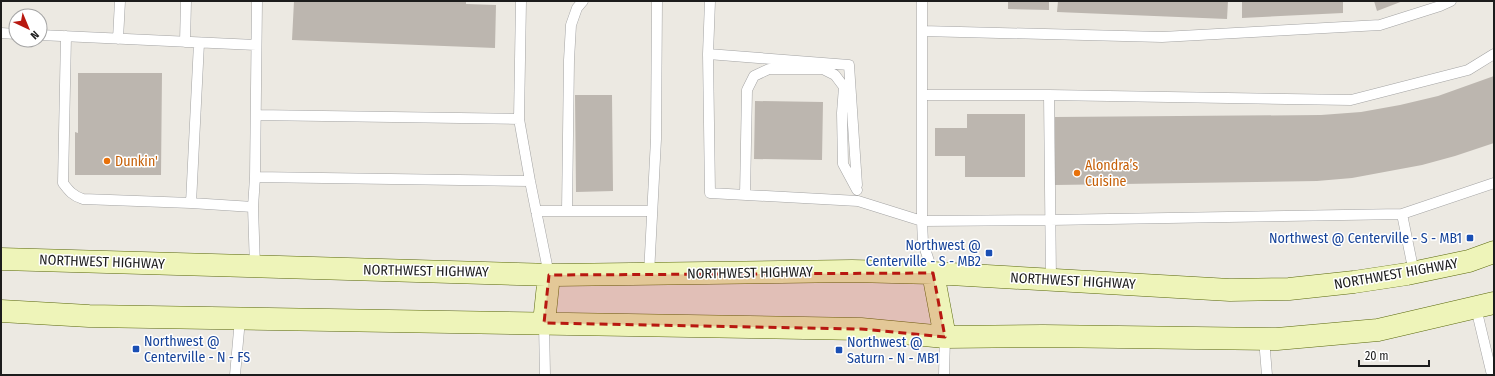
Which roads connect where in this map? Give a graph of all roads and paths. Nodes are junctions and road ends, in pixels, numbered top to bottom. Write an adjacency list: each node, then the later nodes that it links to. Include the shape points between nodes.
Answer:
1 (120, 1): 13 (lane)
2 (186, 1): 14 (lane)
3 (257, 1): 16 (lane)
4 (521, 1): 22 (lane)
5 (583, 1): 31 (lane, via 577,8 571,25)
6 (657, 1): 32 (lane, via 656,139)
7 (710, 1): 17 (lane)
8 (922, 1): 10 (lane)
9 (1452, 1): 10 (lane, via 1380,25 1162,37)
10 (922, 31): 19 (lane)
11 (48, 35): 12 (lane)
12 (66, 36): 13 (lane); 29 (lane, via 63,183 76,197 82,199)
13 (118, 39): 14 (lane)
14 (185, 42): 15 (lane)
15 (199, 43): 16 (lane); 29 (lane)
16 (256, 45): 21 (lane)
17 (708, 54): 26 (lane, via 849,65); 27 (lane, via 710,192)
18 (1494, 54): 20 (lane, via 1468,70 1351,100)
19 (922, 95): 20 (lane); 36 (lane)
20 (1049, 95): 35 (lane)
21 (256, 115): 22 (lane); 23 (lane)
22 (519, 119): 24 (lane)
23 (255, 177): 24 (lane); 30 (lane)
24 (530, 182): 33 (lane)
25 (1494, 183): 34 (lane)
26 (857, 190): 27 (lane, via 843,164 844,87 835,75 823,69 769,69 754,76 747,90); 28 (lane)
27 (745, 195): 28 (lane)
28 (858, 201): 36 (lane)
29 (191, 203): 30 (lane)
30 (253, 207): 39 (lane)
31 (567, 211): 32 (lane); 33 (lane)
32 (652, 211): 42 (lane)
33 (536, 212): 43 (lane)
34 (1402, 214): 35 (lane); 41 (lane)
35 (1050, 220): 36 (lane); 44 (lane)
36 (922, 221): 40 (lane, via 923,243)
37 (1494, 252): 41 (main road, NORTHWEST HIGHWAY, via 1469,261)
38 (1, 259): 39 (main road, NORTHWEST HIGHWAY)
39 (255, 267): 43 (main road, NORTHWEST HIGHWAY)
40 (933, 273): 42 (main road, NORTHWEST HIGHWAY, via 852,271); 44 (main road, NORTHWEST HIGHWAY); 49 (main road)
41 (1414, 273): 44 (main road, NORTHWEST HIGHWAY, via 1289,289 1230,290)
42 (649, 274): 43 (main road, NORTHWEST HIGHWAY)
43 (549, 275): 48 (main road)
44 (1051, 280)
45 (1485, 306): 50 (main road, via 1378,330); 55 (lane)
46 (1, 311): 47 (main road, via 89,316)
47 (240, 318): 48 (main road); 51 (lane)
48 (544, 323): 49 (main road, via 861,329); 52 (lane)
49 (945, 337): 50 (main road); 53 (lane)
50 (1264, 339): 54 (lane)
51 (235, 375)
52 (545, 375)
53 (944, 375)
54 (1267, 375)
55 (1492, 375)

